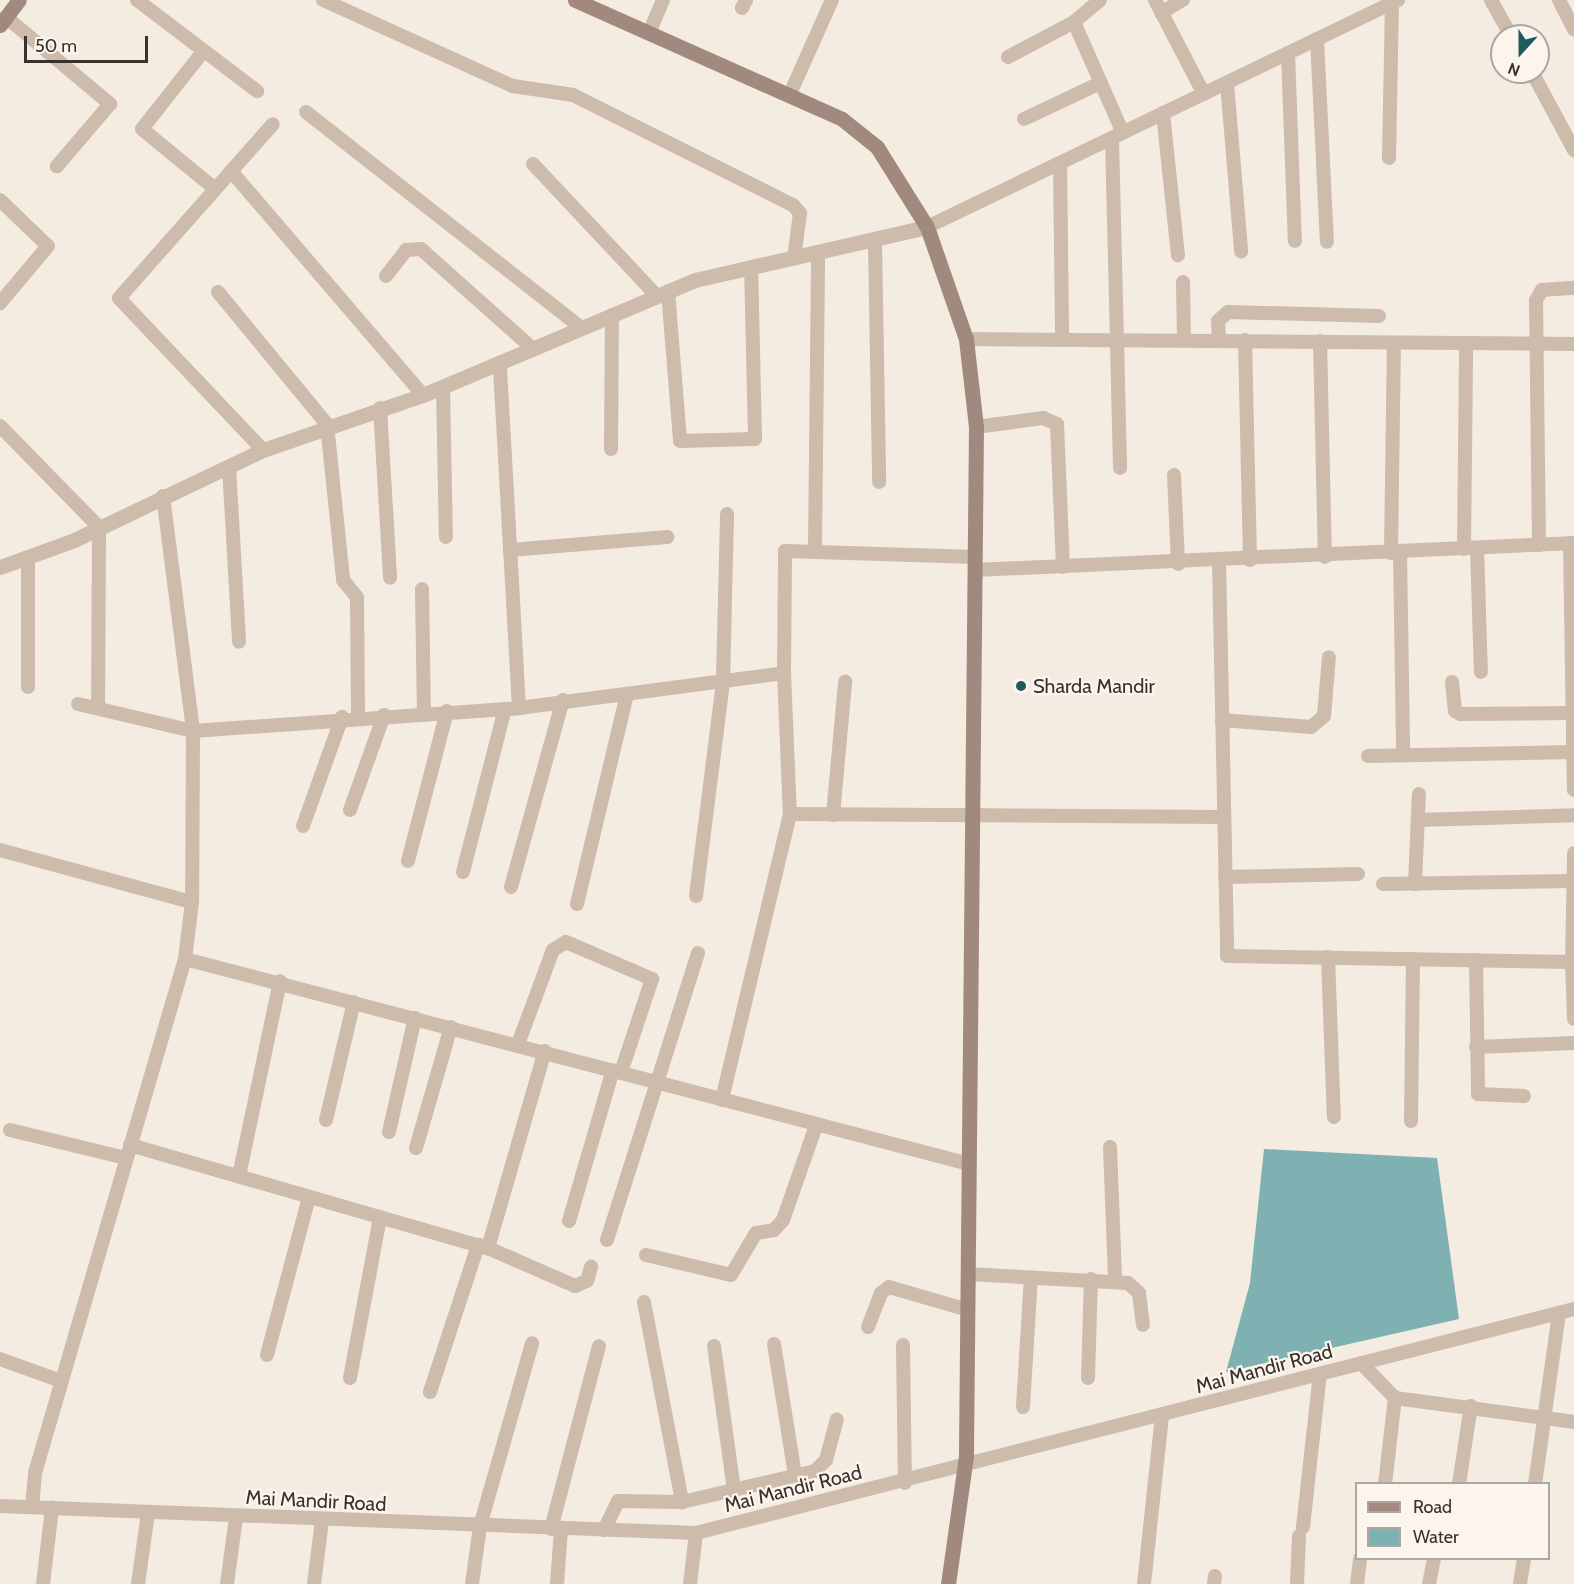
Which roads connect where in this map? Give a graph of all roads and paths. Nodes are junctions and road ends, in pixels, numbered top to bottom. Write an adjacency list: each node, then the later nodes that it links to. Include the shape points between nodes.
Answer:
1 (19, 0): 13 (main road)
2 (137, 0): 25 (street)
3 (323, 0): 48 (street, via 513,86 573,95 793,205 800,213)
4 (575, 0): 17 (main road)
5 (663, 0): 17 (street)
6 (832, 0): 27 (street)
7 (1100, 0): 14 (street)
8 (1183, 0): 12 (street)
9 (1491, 0): 15 (street)
10 (1559, 0): 16 (street)
11 (1395, 1): 18 (street); 34 (street)
12 (1158, 6): 26 (street)
13 (3, 21): 37 (street, via 110,104)
14 (1074, 22): 20 (street); 22 (street)
15 (1504, 24)
16 (1574, 29)
17 (649, 33): 27 (main road)
18 (1317, 39): 19 (street); 44 (street)
19 (1288, 53): 23 (street); 42 (street)
20 (1008, 57)
21 (198, 58): 39 (street, via 142,129)
22 (1100, 83): 30 (street); 32 (street)
23 (1227, 83): 26 (street); 45 (street)
24 (1538, 84): 33 (street)
25 (257, 91)
26 (1204, 94): 29 (street)
27 (789, 96): 41 (main road, via 842,119 877,147)
28 (306, 112): 58 (street)
29 (1163, 113): 32 (street); 47 (street)
30 (1024, 119)
31 (273, 124): 38 (street)
32 (1117, 136): 35 (street); 61 (street)
33 (1574, 150)
34 (1389, 158)
35 (1060, 163): 41 (street); 60 (street)
36 (532, 164): 54 (street)
37 (57, 166)
38 (231, 171): 39 (street); 73 (street)
39 (215, 189): 79 (street, via 119,298)
40 (0, 200): 55 (street, via 48,246)
41 (927, 228): 43 (street); 59 (main road)
42 (1295, 241)
43 (875, 242): 46 (street); 83 (street)
44 (1327, 242)
45 (1241, 251)
46 (818, 254): 48 (street); 93 (street)
47 (1179, 255)
48 (794, 259): 49 (street)
49 (751, 268): 54 (street); 54 (street, via 755,439 680,441)
50 (386, 276): 70 (street, via 406,250 421,249)
51 (1183, 282): 62 (street)
52 (1574, 288): 68 (street, via 1542,290 1536,300)
53 (218, 292): 75 (street)
54 (663, 294): 56 (street)
55 (0, 303)
56 (612, 315): 58 (street); 78 (street)
57 (1379, 316): 63 (street, via 1228,312 1218,321)
58 (579, 326): 70 (street)
59 (966, 339): 60 (street); 77 (main road)
60 (1062, 339): 61 (street)
61 (1118, 339): 62 (street); 81 (street)
62 (1184, 339): 63 (street)
63 (1219, 340): 64 (street)
64 (1245, 340): 65 (street); 97 (street)
65 (1320, 342): 66 (street); 96 (street)
66 (1394, 343): 67 (street); 94 (street)
67 (1466, 343): 68 (street); 91 (street)
68 (1535, 344): 69 (street); 90 (street)
69 (1574, 344)
70 (532, 348): 71 (street)
71 (500, 363): 72 (street); 92 (street)
72 (442, 387): 73 (street); 87 (street)
73 (423, 395): 74 (street)
74 (380, 408): 75 (street); 103 (street)
75 (327, 424): 79 (street); 123 (street, via 344,580 357,597)
76 (0, 426): 86 (street)
77 (976, 427): 99 (main road); 102 (street, via 1043,418 1057,424)
78 (611, 449)
79 (263, 450): 80 (street)
80 (229, 467): 84 (street); 105 (street)
81 (1120, 468)
82 (1174, 475): 100 (street)
83 (879, 482)
84 (162, 496): 86 (street); 126 (street)
85 (726, 514): 110 (street)
86 (99, 527): 95 (street); 118 (street)
87 (446, 537)
88 (667, 537): 92 (street)
89 (1572, 543): 90 (street); 106 (street)
90 (1539, 545): 91 (street)
91 (1471, 549): 94 (street); 108 (street)
92 (510, 550): 119 (street)
93 (815, 550): 99 (street); 109 (street, via 785,550)
94 (1396, 553): 96 (street); 128 (street)
95 (28, 557): 101 (street); 113 (street)
96 (1325, 557): 97 (street)
97 (1250, 561): 98 (street)
98 (1218, 562): 100 (street); 125 (street)
99 (975, 563): 102 (street); 136 (main road)
100 (1178, 564): 102 (street)
101 (0, 567)
102 (1063, 567)
103 (390, 578)
104 (422, 589): 120 (street)
105 (239, 642)
106 (1572, 643): 117 (street)
107 (1329, 657): 125 (street, via 1324,716 1311,728)
108 (1481, 672)
109 (784, 673): 110 (street); 133 (street)
110 (723, 681): 114 (street); 150 (street)
111 (845, 682): 134 (street)
112 (1452, 682): 117 (street, via 1455,711 1461,714)
113 (28, 687)
114 (627, 694): 115 (street); 152 (street)
115 (563, 700): 119 (street); 149 (street)
116 (78, 704): 118 (street)
117 (1572, 706): 127 (street)
118 (98, 707): 126 (street)
119 (512, 708): 121 (street); 143 (street)
120 (424, 711): 121 (street); 122 (street)
121 (447, 711): 142 (street)
122 (384, 715): 123 (street); 132 (street)
123 (358, 716): 124 (street)
124 (342, 717): 126 (street); 139 (street)
125 (1222, 720): 137 (street)
126 (193, 731): 151 (street)
127 (1572, 752): 128 (street); 130 (street)
128 (1403, 755): 129 (street)
129 (1368, 756)
130 (1574, 790)
131 (1419, 794): 138 (street)
132 (350, 810)
133 (790, 814): 134 (street); 173 (street)
134 (833, 815): 136 (street)
135 (1574, 815): 138 (street)
136 (973, 817): 137 (street); 183 (main road)
137 (1224, 817): 145 (street)
138 (1419, 820): 148 (street)
139 (303, 826)
140 (0, 850): 151 (street)
141 (1574, 853): 146 (street)
142 (408, 861)
143 (463, 872)
144 (1358, 874): 145 (street)
145 (1225, 877): 155 (street, via 1227,956)
146 (1573, 881): 148 (street); 153 (street)
147 (1383, 884): 148 (street)
148 (1415, 884)
149 (511, 887)
150 (696, 896)
151 (192, 902): 156 (street)
152 (577, 904)
153 (1573, 924): 159 (street)
154 (698, 952): 171 (street)
155 (1328, 957): 157 (street); 174 (street)
156 (185, 959): 160 (street); 182 (street)
157 (1413, 959): 158 (street); 176 (street)
158 (1476, 960): 159 (street); 168 (street)
159 (1572, 962): 161 (street)
160 (280, 981): 162 (street); 184 (street)
161 (1573, 983): 164 (street)
162 (354, 1002): 163 (street); 175 (street)
163 (415, 1018): 165 (street); 179 (street)
164 (1574, 1019)
165 (451, 1027): 167 (street); 181 (street)
166 (1574, 1043): 168 (street)
167 (518, 1044): 169 (street); 170 (street, via 553,950 566,942 652,979)
168 (1476, 1047): 172 (street, via 1478,1094)
169 (545, 1051): 170 (street); 189 (street)
170 (617, 1071): 171 (street); 187 (street)
171 (656, 1082): 173 (street); 188 (street)
172 (1524, 1095)
173 (722, 1100): 177 (street)
174 (1334, 1117)
175 (326, 1120)
176 (1411, 1121)
177 (816, 1126): 183 (street); 190 (street, via 783,1220 774,1230 756,1233 731,1275)
178 (10, 1130): 182 (street)
179 (389, 1132)
180 (1110, 1147): 195 (street)
181 (416, 1148)
182 (128, 1152): 184 (street); 213 (street)
183 (969, 1164): 192 (main road)
184 (239, 1176): 185 (street)
185 (309, 1197): 186 (street); 207 (street)
186 (380, 1217): 189 (street); 211 (street)
187 (569, 1221)
188 (607, 1240)
189 (483, 1247): 191 (street, via 575,1286 588,1281); 214 (street)
190 (646, 1255)
191 (591, 1267)
192 (968, 1274): 193 (street); 198 (main road)
193 (1031, 1277): 194 (street); 217 (street)
194 (1091, 1279): 195 (street); 212 (street)
195 (1115, 1280): 200 (street, via 1136,1288)
196 (644, 1302): 229 (street)
197 (1574, 1309): 199 (street, Mai Mandir Road)
198 (968, 1310): 201 (street, via 890,1287 881,1293); 222 (main road)
199 (1559, 1313): 209 (street, Mai Mandir Road); 218 (street)
200 (1143, 1324)
201 (868, 1327)
202 (532, 1343): 236 (street)
203 (774, 1344): 223 (street)
204 (903, 1345): 227 (street)
205 (599, 1346): 237 (street)
206 (714, 1346): 228 (street)
207 (267, 1355)
208 (0, 1359): 213 (street)
209 (1361, 1363): 210 (street, Mai Mandir Road); 215 (street)
210 (1320, 1374): 219 (street, Mai Mandir Road); 252 (street)
211 (350, 1378)
212 (1088, 1378)
213 (61, 1381): 231 (street, via 35,1473)
214 (430, 1392)
215 (1395, 1398): 216 (street); 224 (street)
216 (1471, 1406): 218 (street); 225 (street)
217 (1023, 1407)
218 (1545, 1414): 221 (street); 226 (street)
219 (1162, 1416): 222 (street, Mai Mandir Road); 251 (street)
220 (837, 1419): 223 (street, via 820,1468)
221 (1574, 1422)
222 (964, 1468): 227 (street, Mai Mandir Road); 250 (main road)
223 (795, 1475): 228 (street)
224 (1385, 1482)
225 (1460, 1482)
226 (1535, 1482)
227 (905, 1483): 239 (street, Mai Mandir Road)
228 (734, 1490): 229 (street)
229 (682, 1502): 238 (street, via 618,1502)
230 (0, 1506): 231 (street, Mai Mandir Road)
231 (32, 1507): 232 (street, Mai Mandir Road)
232 (52, 1508): 233 (street, Mai Mandir Road); 243 (street)
233 (148, 1513): 234 (street, Mai Mandir Road); 244 (street)
234 (236, 1517): 235 (street, Mai Mandir Road); 245 (street)
235 (322, 1521): 236 (street, Mai Mandir Road); 246 (street)
236 (480, 1526): 237 (street, Mai Mandir Road); 247 (street)
237 (556, 1529): 238 (street, Mai Mandir Road); 248 (street)
238 (604, 1530): 239 (street, Mai Mandir Road)
239 (696, 1533): 249 (street)
240 (1360, 1560): 253 (street)
241 (1434, 1560): 254 (street)
242 (1524, 1560): 255 (street)
243 (43, 1584)
244 (138, 1584)
245 (227, 1584)
246 (314, 1584)
247 (472, 1584)
248 (557, 1584)
249 (690, 1584)
250 (948, 1584)
251 (1144, 1584)
252 (1297, 1584)
253 (1357, 1584)
254 (1429, 1584)
255 (1520, 1584)

